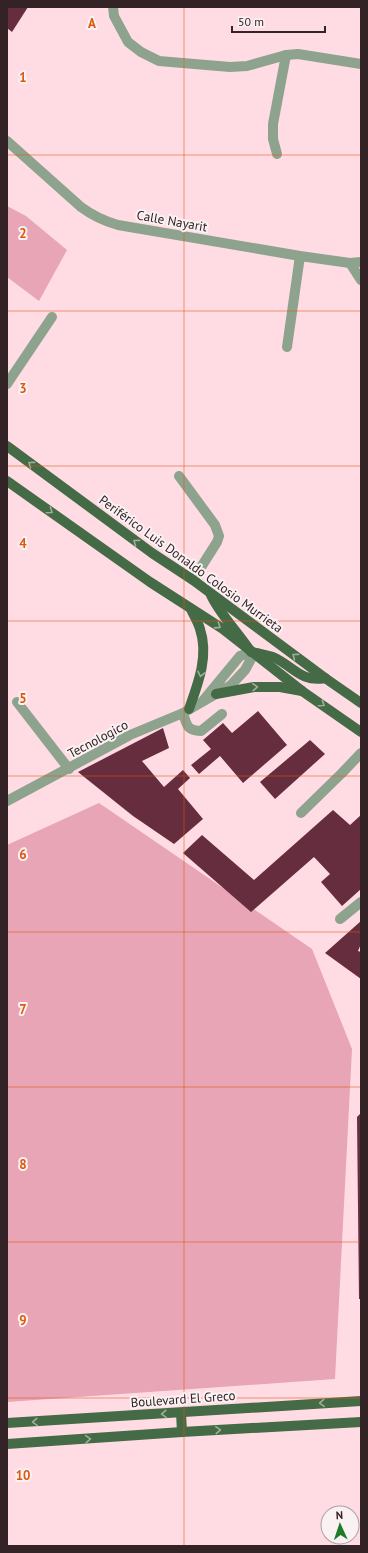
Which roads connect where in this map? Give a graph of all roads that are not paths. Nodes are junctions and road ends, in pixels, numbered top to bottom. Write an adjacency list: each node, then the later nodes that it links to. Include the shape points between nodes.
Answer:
1 (113, 7): 2 (street, via 114,16 128,42 159,61 230,67 247,66)
2 (286, 55): 3 (street, via 298,54); 5 (street, via 273,124)
3 (361, 64)
4 (7, 141): 6 (street, Calle Nayarit, via 86,210 103,221)
5 (277, 154)
6 (300, 256): 8 (street, Calle Nayarit); 11 (street)
7 (361, 262): 8 (street, Calle Nayarit)
8 (350, 263): 9 (street)
9 (361, 280)
10 (52, 317): 12 (street)
11 (287, 347)
12 (7, 384)
13 (7, 446): 16 (main road, Periférico Luis Donaldo Colosio Murrieta, one-way to 13, via 152,553)
14 (179, 476): 16 (street, via 212,520 219,536)
15 (7, 481): 18 (main road, one-way to 18)
16 (193, 580): 17 (main road, Periférico Luis Donaldo Colosio Murrieta)
17 (210, 593): 19 (main road, via 222,615); 20 (main road, Periférico Luis Donaldo Colosio Murrieta, one-way to 17)
18 (192, 609): 19 (main road, one-way to 19); 26 (main road, one-way to 26, via 201,631 203,661 198,685)
19 (251, 652): 20 (main road, via 274,658 307,678); 21 (main road); 22 (street, Tecnologico, via 245,670 231,685); 24 (street, Tecnologico, via 240,656)
20 (325, 678): 25 (main road, Periférico Luis Donaldo Colosio Murrieta)
21 (302, 691): 22 (main road, one-way to 21, via 254,687); 28 (main road, one-way to 28)
22 (216, 694): 24 (street, Tecnologico)
23 (16, 702): 30 (street)
24 (202, 702): 26 (street, Tecnologico)
25 (361, 703)
26 (186, 711): 27 (street, via 187,726 193,731 200,731); 30 (street, Tecnologico, via 130,735)
27 (222, 714)
28 (361, 732)
29 (361, 753): 32 (street)
30 (69, 769): 31 (street, Tecnologico)
31 (7, 801)
32 (301, 813)
33 (361, 902): 34 (street)
34 (340, 918)
35 (361, 1401): 36 (main road, Boulevard El Greco, one-way to 36)
36 (181, 1413): 38 (main road, Boulevard El Greco, one-way to 38); 39 (main road)
37 (361, 1422): 39 (main road, one-way to 37)
38 (7, 1423)
39 (182, 1432): 40 (main road, one-way to 39)
40 (7, 1444)

